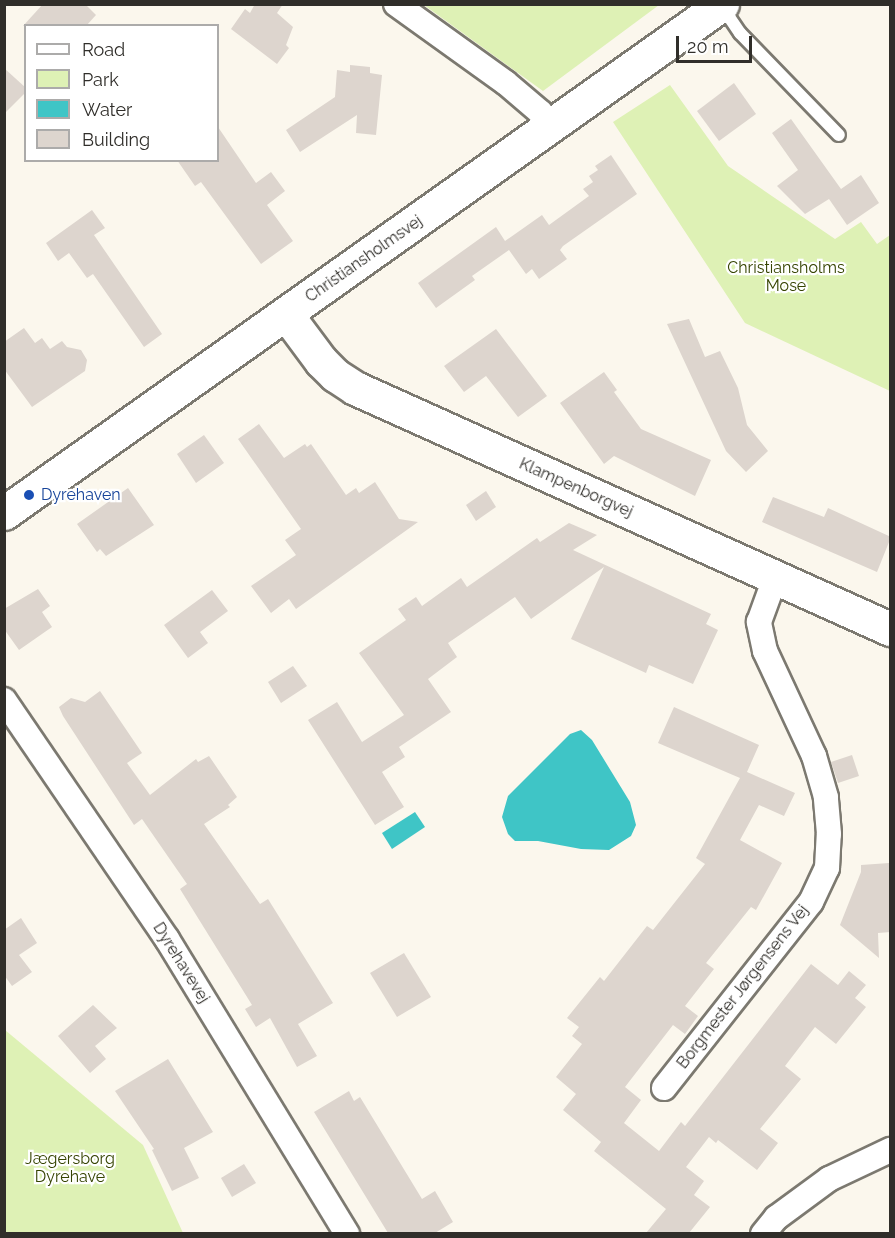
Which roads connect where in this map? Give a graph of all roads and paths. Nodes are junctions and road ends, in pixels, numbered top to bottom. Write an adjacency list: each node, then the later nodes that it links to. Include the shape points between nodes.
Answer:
1 (396, 4): 3 (street, via 506,83 540,112)
2 (722, 5): 3 (street, Christiansholmsvej); 4 (lane, via 740,33)
3 (551, 128): 5 (street, Christiansholmsvej)
4 (839, 135)
5 (286, 314): 6 (street, Christiansholmsvej); 7 (street, Klampenborgvej, via 321,361 355,388)
6 (4, 513)
7 (775, 578): 8 (street, Klampenborgvej); 10 (street, Borgmester Jørgensens Vej, via 759,622 765,651 814,756 826,797 827,868 811,902)
8 (891, 629)
9 (4, 700): 12 (street, Dyrehavevej, via 167,939)
10 (664, 1088)
11 (891, 1150): 13 (street, via 829,1179 776,1218)
12 (347, 1233)
13 (764, 1233)

